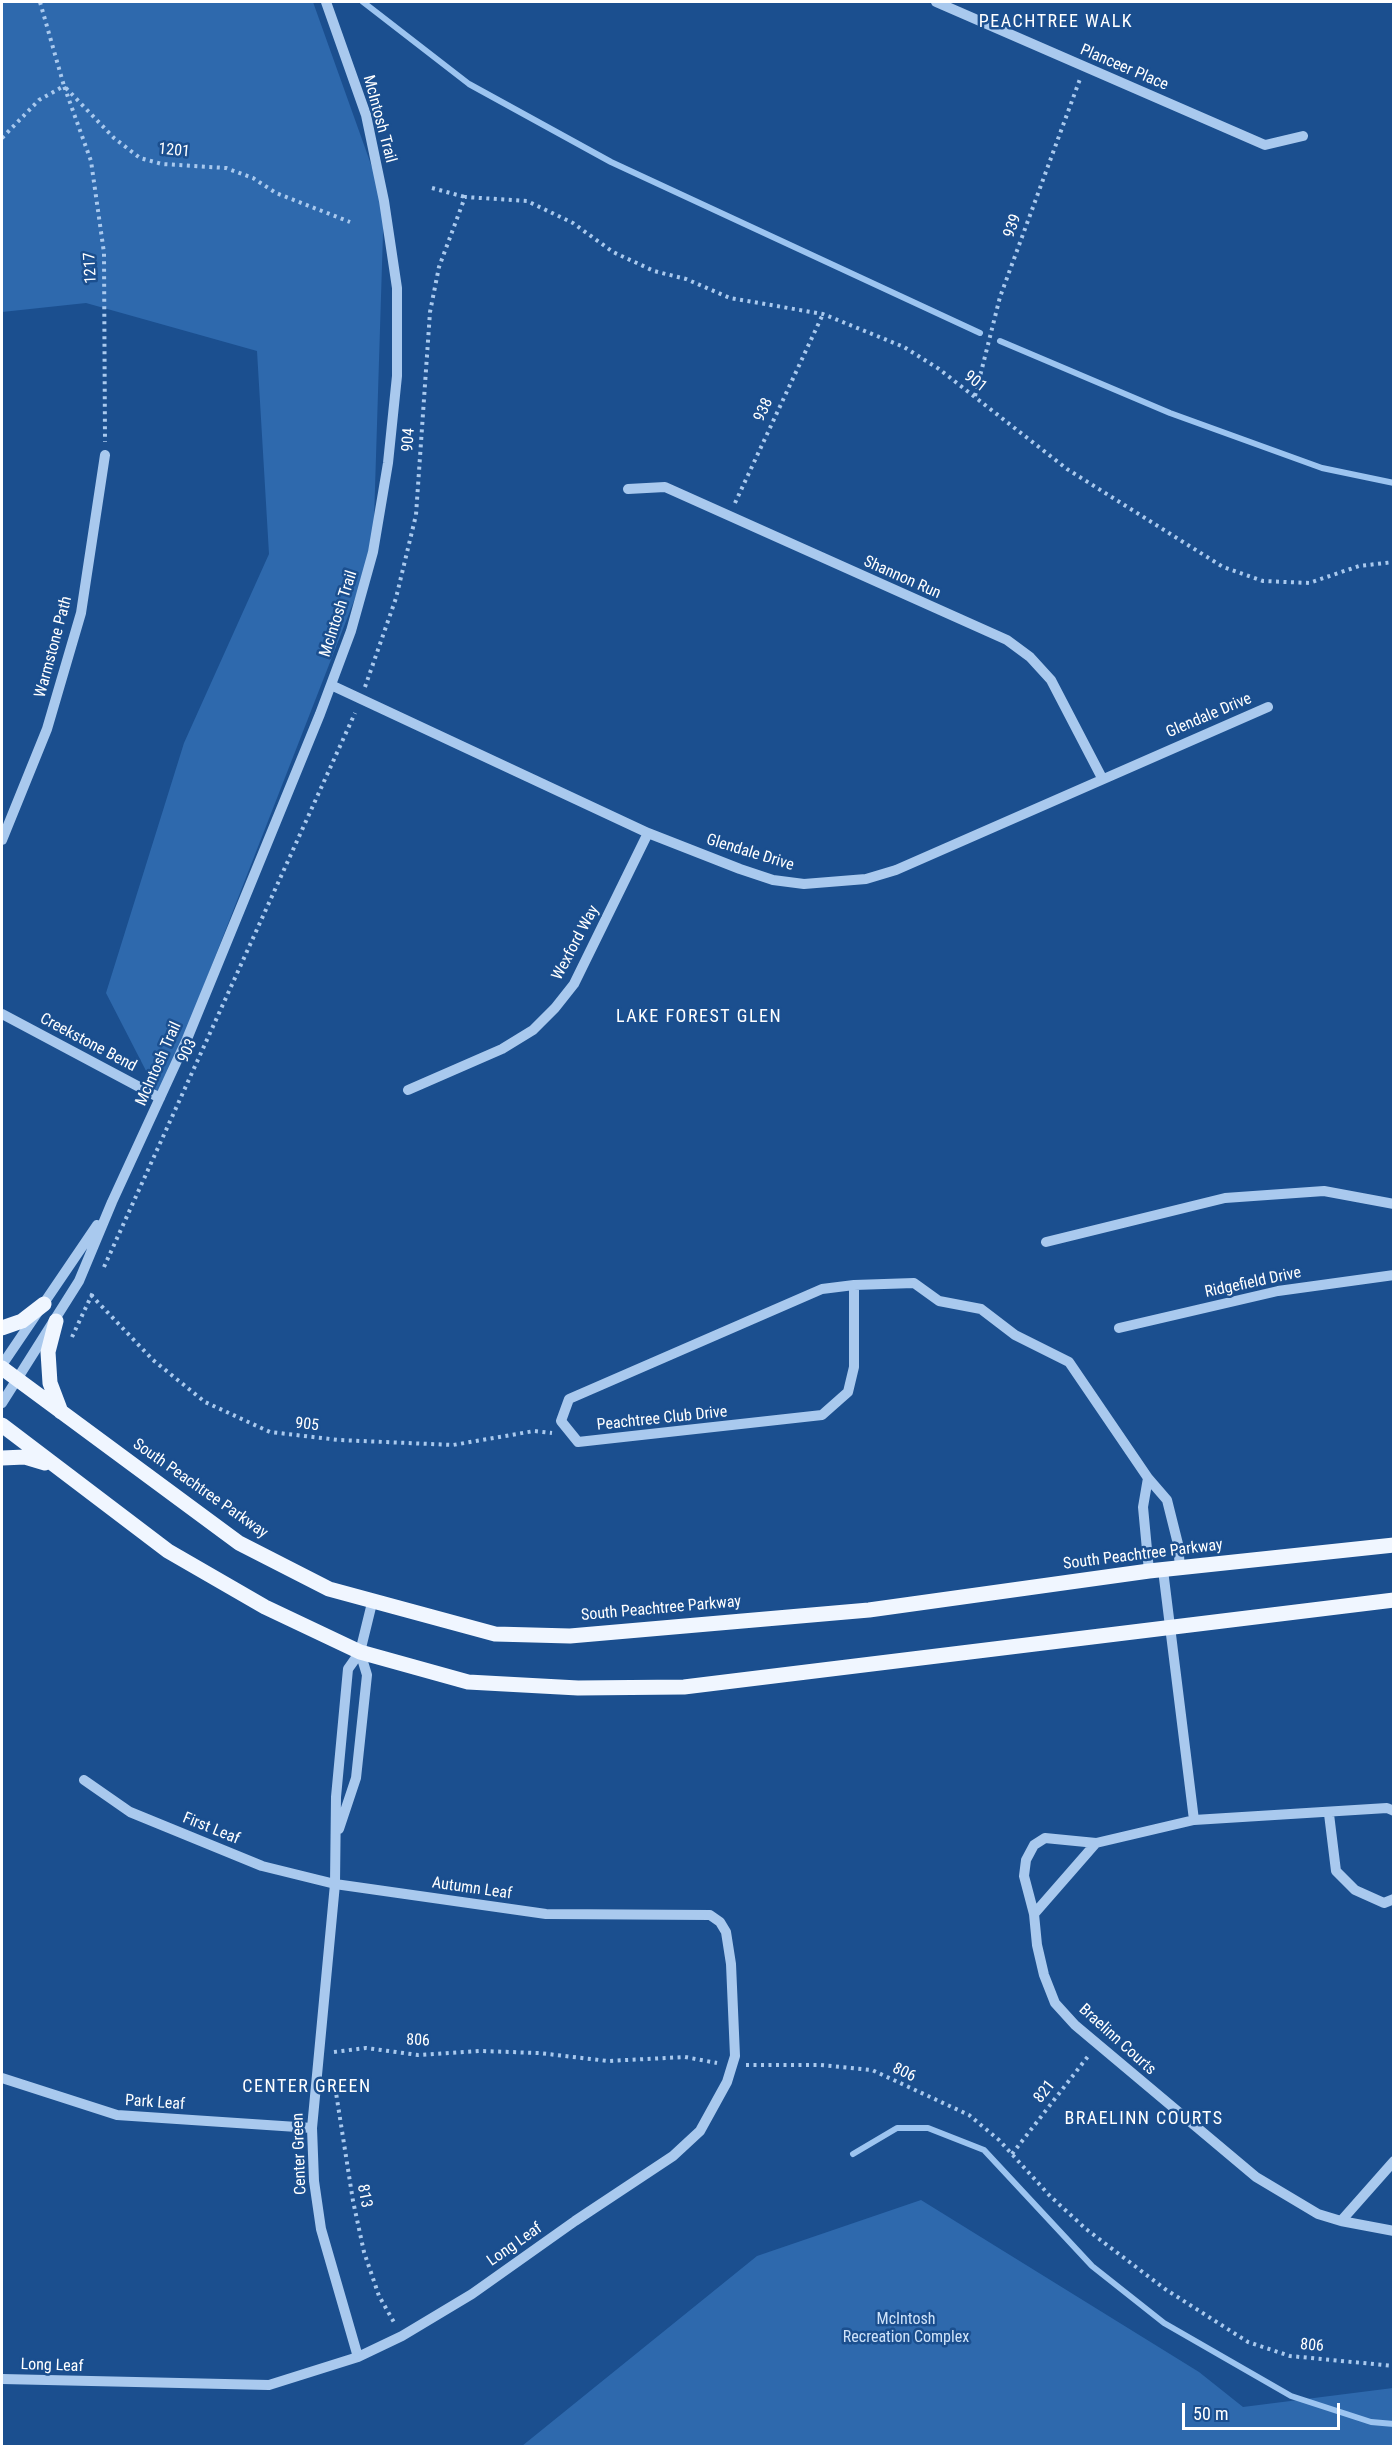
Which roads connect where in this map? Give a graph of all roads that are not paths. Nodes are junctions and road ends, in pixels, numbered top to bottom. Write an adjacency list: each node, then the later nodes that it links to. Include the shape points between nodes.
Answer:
1 (326, 2): 6 (street, McIntosh Trail, via 366,115 397,288 397,376 388,463 373,552)
2 (936, 2): 3 (street, Planceer Place, via 1265,145)
3 (1303, 136)
4 (105, 455): 10 (street, Warmstone Path, via 81,613 47,729)
5 (628, 489): 8 (street, Shannon Run, via 665,488 1007,640 1051,680)
6 (331, 684): 9 (street, Glendale Drive); 13 (street, McIntosh Trail)
7 (1268, 707): 8 (street, Glendale Drive)
8 (1101, 778): 9 (street, Glendale Drive, via 896,870 835,884 773,880)
9 (648, 833): 12 (street, Wexford Way, via 574,984 555,1008 533,1030 502,1049)
10 (2, 840)
11 (2, 1014): 13 (street, Creekstone Bend)
12 (408, 1090)
13 (160, 1098): 14 (street, McIntosh Trail)
14 (112, 1203): 19 (street, McIntosh Trail); 20 (street, McIntosh Trail, via 80,1281)
15 (1394, 1204): 16 (street, via 1324,1191 1225,1198)
16 (1046, 1242)
17 (1394, 1275): 21 (street, Ridgefield Drive, via 1278,1291)
18 (854, 1285): 18 (street, Peachtree Club Drive, via 854,1367 848,1392 822,1415 578,1443 561,1421 568,1399 822,1289); 30 (street, via 914,1282 939,1301 981,1309 1015,1335 1069,1362)
19 (44, 1304): 22 (main road, via 22,1321); 23 (street, McIntosh Trail)
20 (56, 1321): 24 (street, McIntosh Trail); 26 (main road, via 48,1352 50,1383)
21 (1119, 1328)
22 (2, 1329)
23 (2, 1367): 24 (main road, South Peachtree Parkway)
24 (17, 1379): 25 (street, McIntosh Trail); 26 (main road, South Peachtree Parkway)
25 (2, 1403)
26 (62, 1412): 35 (main road, South Peachtree Parkway, via 239,1543 329,1589)
27 (2, 1425): 29 (main road)
28 (2, 1458): 29 (main road, via 25,1457)
29 (55, 1466): 37 (main road, via 168,1551 265,1607)
30 (1148, 1478): 32 (street, via 1167,1500); 33 (street, via 1143,1506)
31 (1394, 1545): 32 (main road, South Peachtree Parkway)
32 (1180, 1568): 33 (main road, South Peachtree Parkway)
33 (1156, 1570): 35 (main road, South Peachtree Parkway, via 869,1610 570,1636 495,1634); 36 (street)
34 (1394, 1600): 36 (main road)
35 (372, 1603): 37 (street)
36 (1171, 1626): 37 (main road, via 684,1687 578,1688 468,1682); 41 (street)
37 (360, 1652): 42 (street, Center Green, via 348,1669); 42 (street, Center Green, via 367,1675 356,1778)
38 (84, 1780): 44 (street, First Leaf, via 130,1812 262,1866)
39 (1394, 1811): 40 (street, Braelinn Courts)
40 (1329, 1814): 41 (street, Braelinn Courts); 45 (street, via 1336,1871 1355,1890 1384,1903)
41 (1194, 1820): 43 (street, Braelinn Courts)
42 (336, 1837): 44 (street, Center Green)
43 (1096, 1843): 47 (street); 47 (street, Braelinn Courts, via 1045,1838 1034,1845 1026,1860 1024,1876)
44 (335, 1884): 46 (street, Autumn Leaf, via 546,1914); 49 (street, Center Green)
45 (1394, 1899)
46 (605, 1914): 53 (street, Long Leaf, via 710,1915 720,1922 726,1932 731,1964 735,2024 732,2065 719,2098 700,2131 673,2156 472,2294)
47 (1034, 1914): 51 (street, Braelinn Courts, via 1037,1946 1055,2003 1097,2044 1256,2177 1318,2214)
48 (2, 2078): 49 (street, Park Leaf, via 117,2115)
49 (312, 2128): 53 (street, Center Green, via 321,2229)
50 (1394, 2162): 51 (street)
51 (1341, 2221): 52 (street, Braelinn Courts)
52 (1394, 2231)
53 (358, 2357): 54 (street, Long Leaf, via 269,2385)
54 (2, 2379)

